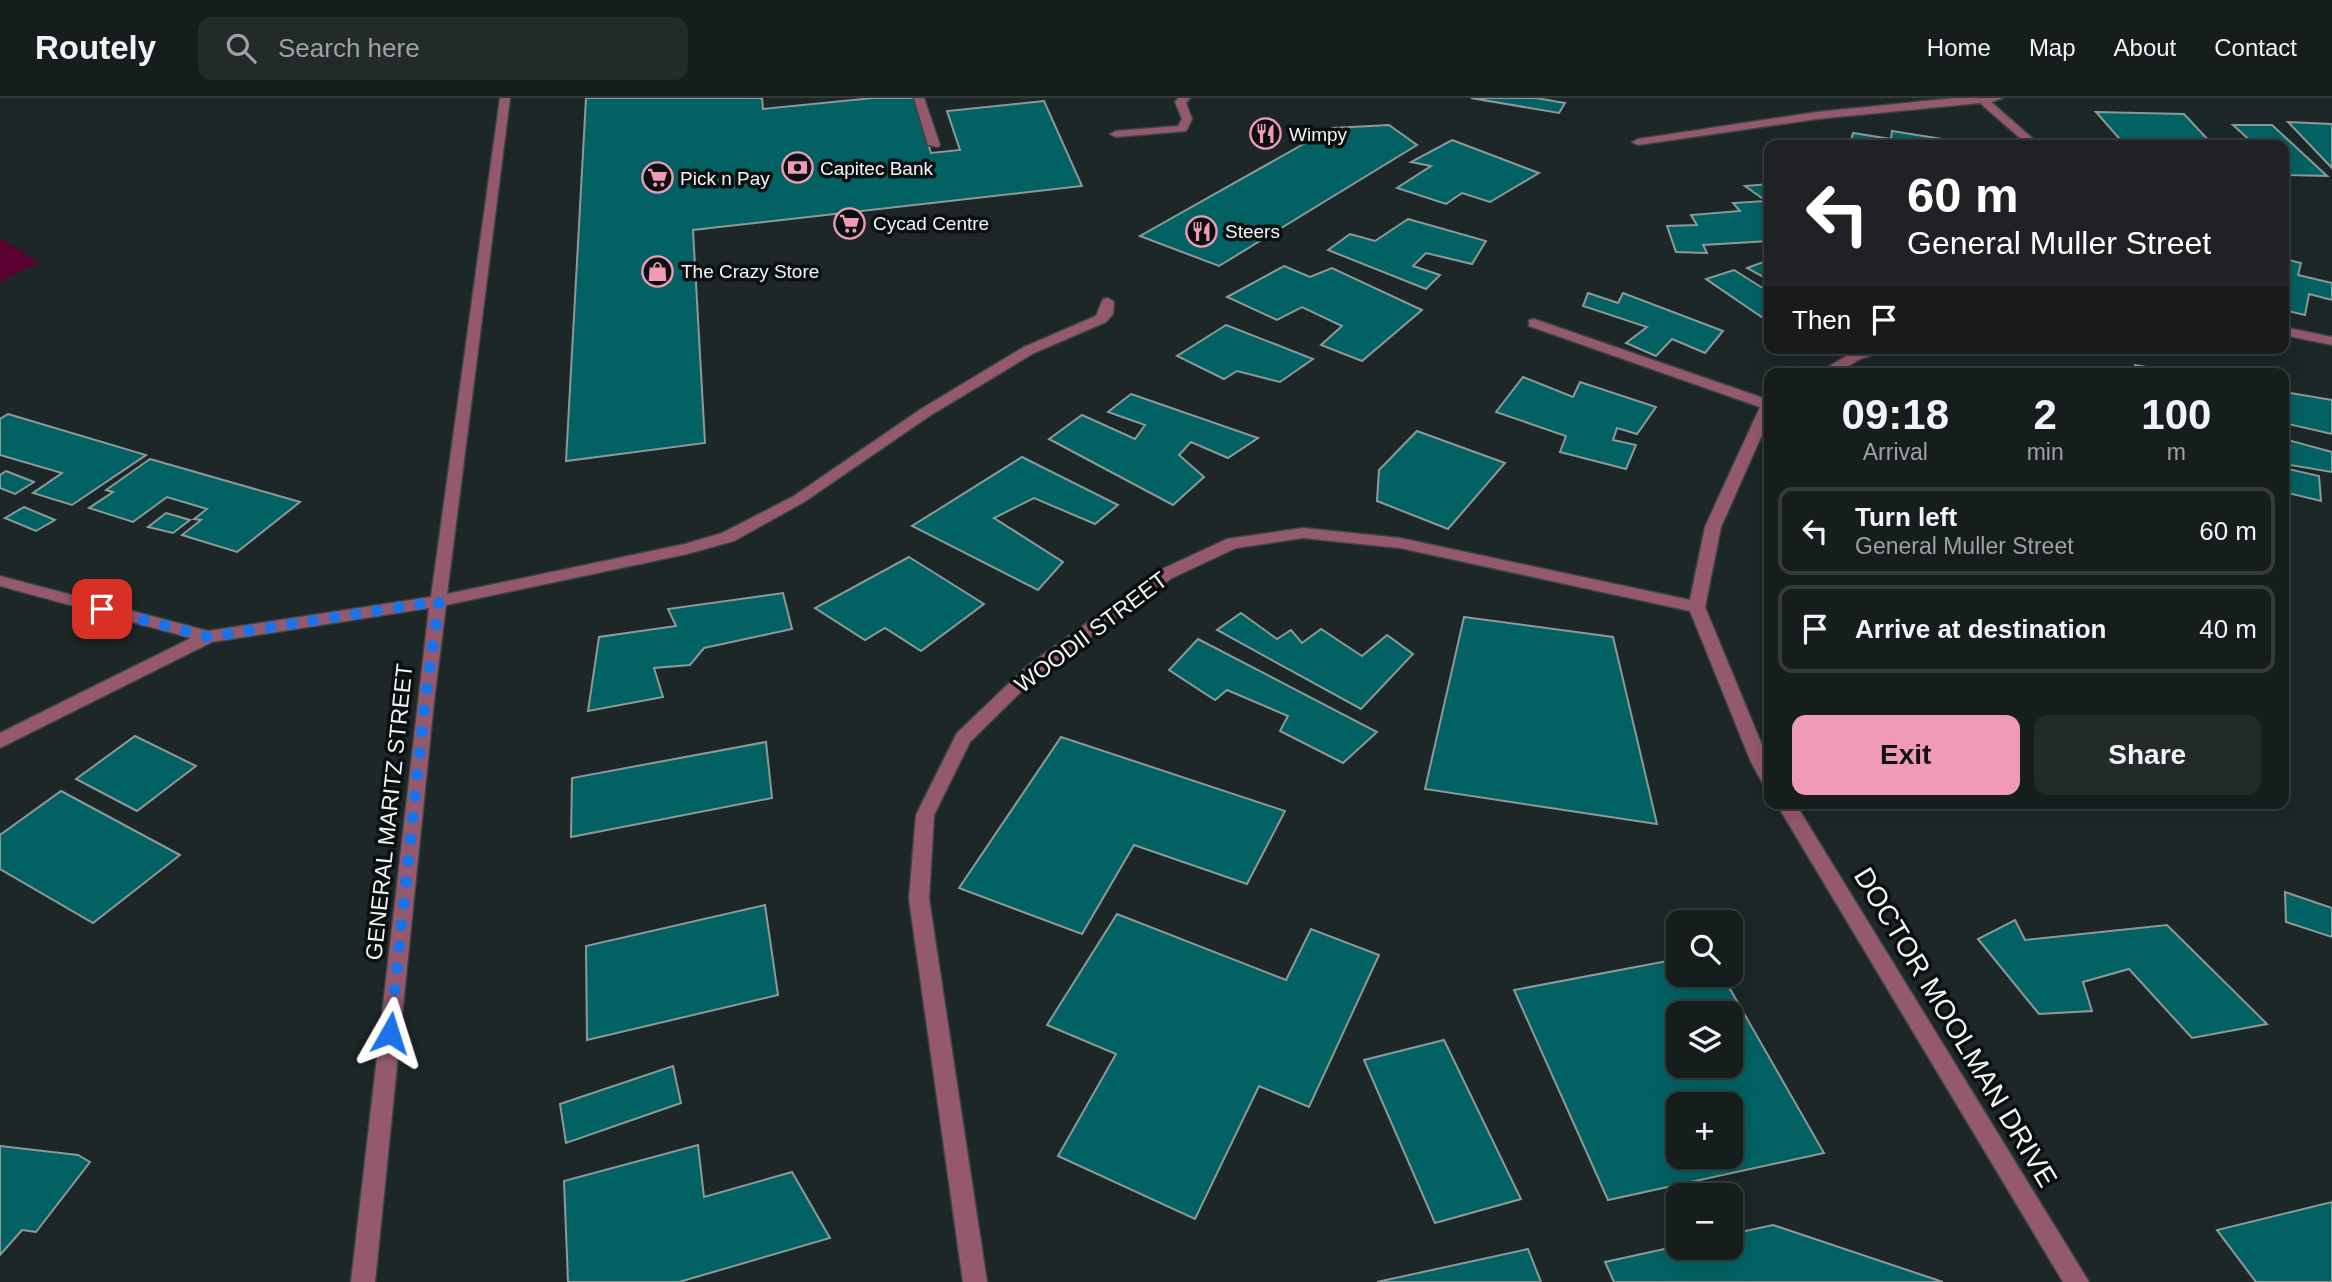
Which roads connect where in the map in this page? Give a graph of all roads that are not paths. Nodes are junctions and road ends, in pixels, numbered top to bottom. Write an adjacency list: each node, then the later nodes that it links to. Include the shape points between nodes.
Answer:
1 (505, 98): 19 (street, GENERAL MARITZ STREET)
2 (919, 98): 9 (street)
3 (1185, 98): 6 (street, via 1180,102 1187,118 1182,129)
4 (1998, 98): 5 (street)
5 (1982, 99): 7 (street); 8 (street, via 1845,111)
6 (1116, 134)
7 (2028, 140)
8 (1638, 142)
9 (934, 145)
10 (1108, 302): 19 (street, via 1101,318 1029,350 926,412 799,499 728,537)
11 (1534, 323): 16 (street)
12 (2289, 332): 13 (street)
13 (2332, 341)
14 (1863, 354): 15 (street)
15 (1834, 368)
16 (1764, 404)
17 (1764, 414): 20 (street, via 1713,527)
18 (0, 581): 21 (street)
19 (439, 601): 21 (street); 25 (street, GENERAL MARITZ STREET)
20 (1697, 607): 23 (street); 26 (street, WOODII STREET, via 1400,543 1303,533 1233,544 1166,574 1032,671 963,738 925,815 919,899)
21 (208, 637): 22 (street)
22 (0, 741)
23 (1764, 769)
24 (1789, 809): 27 (street, DOCTOR MOOLMAN DRIVE)
25 (363, 1282)
26 (975, 1282)
27 (2077, 1282)

